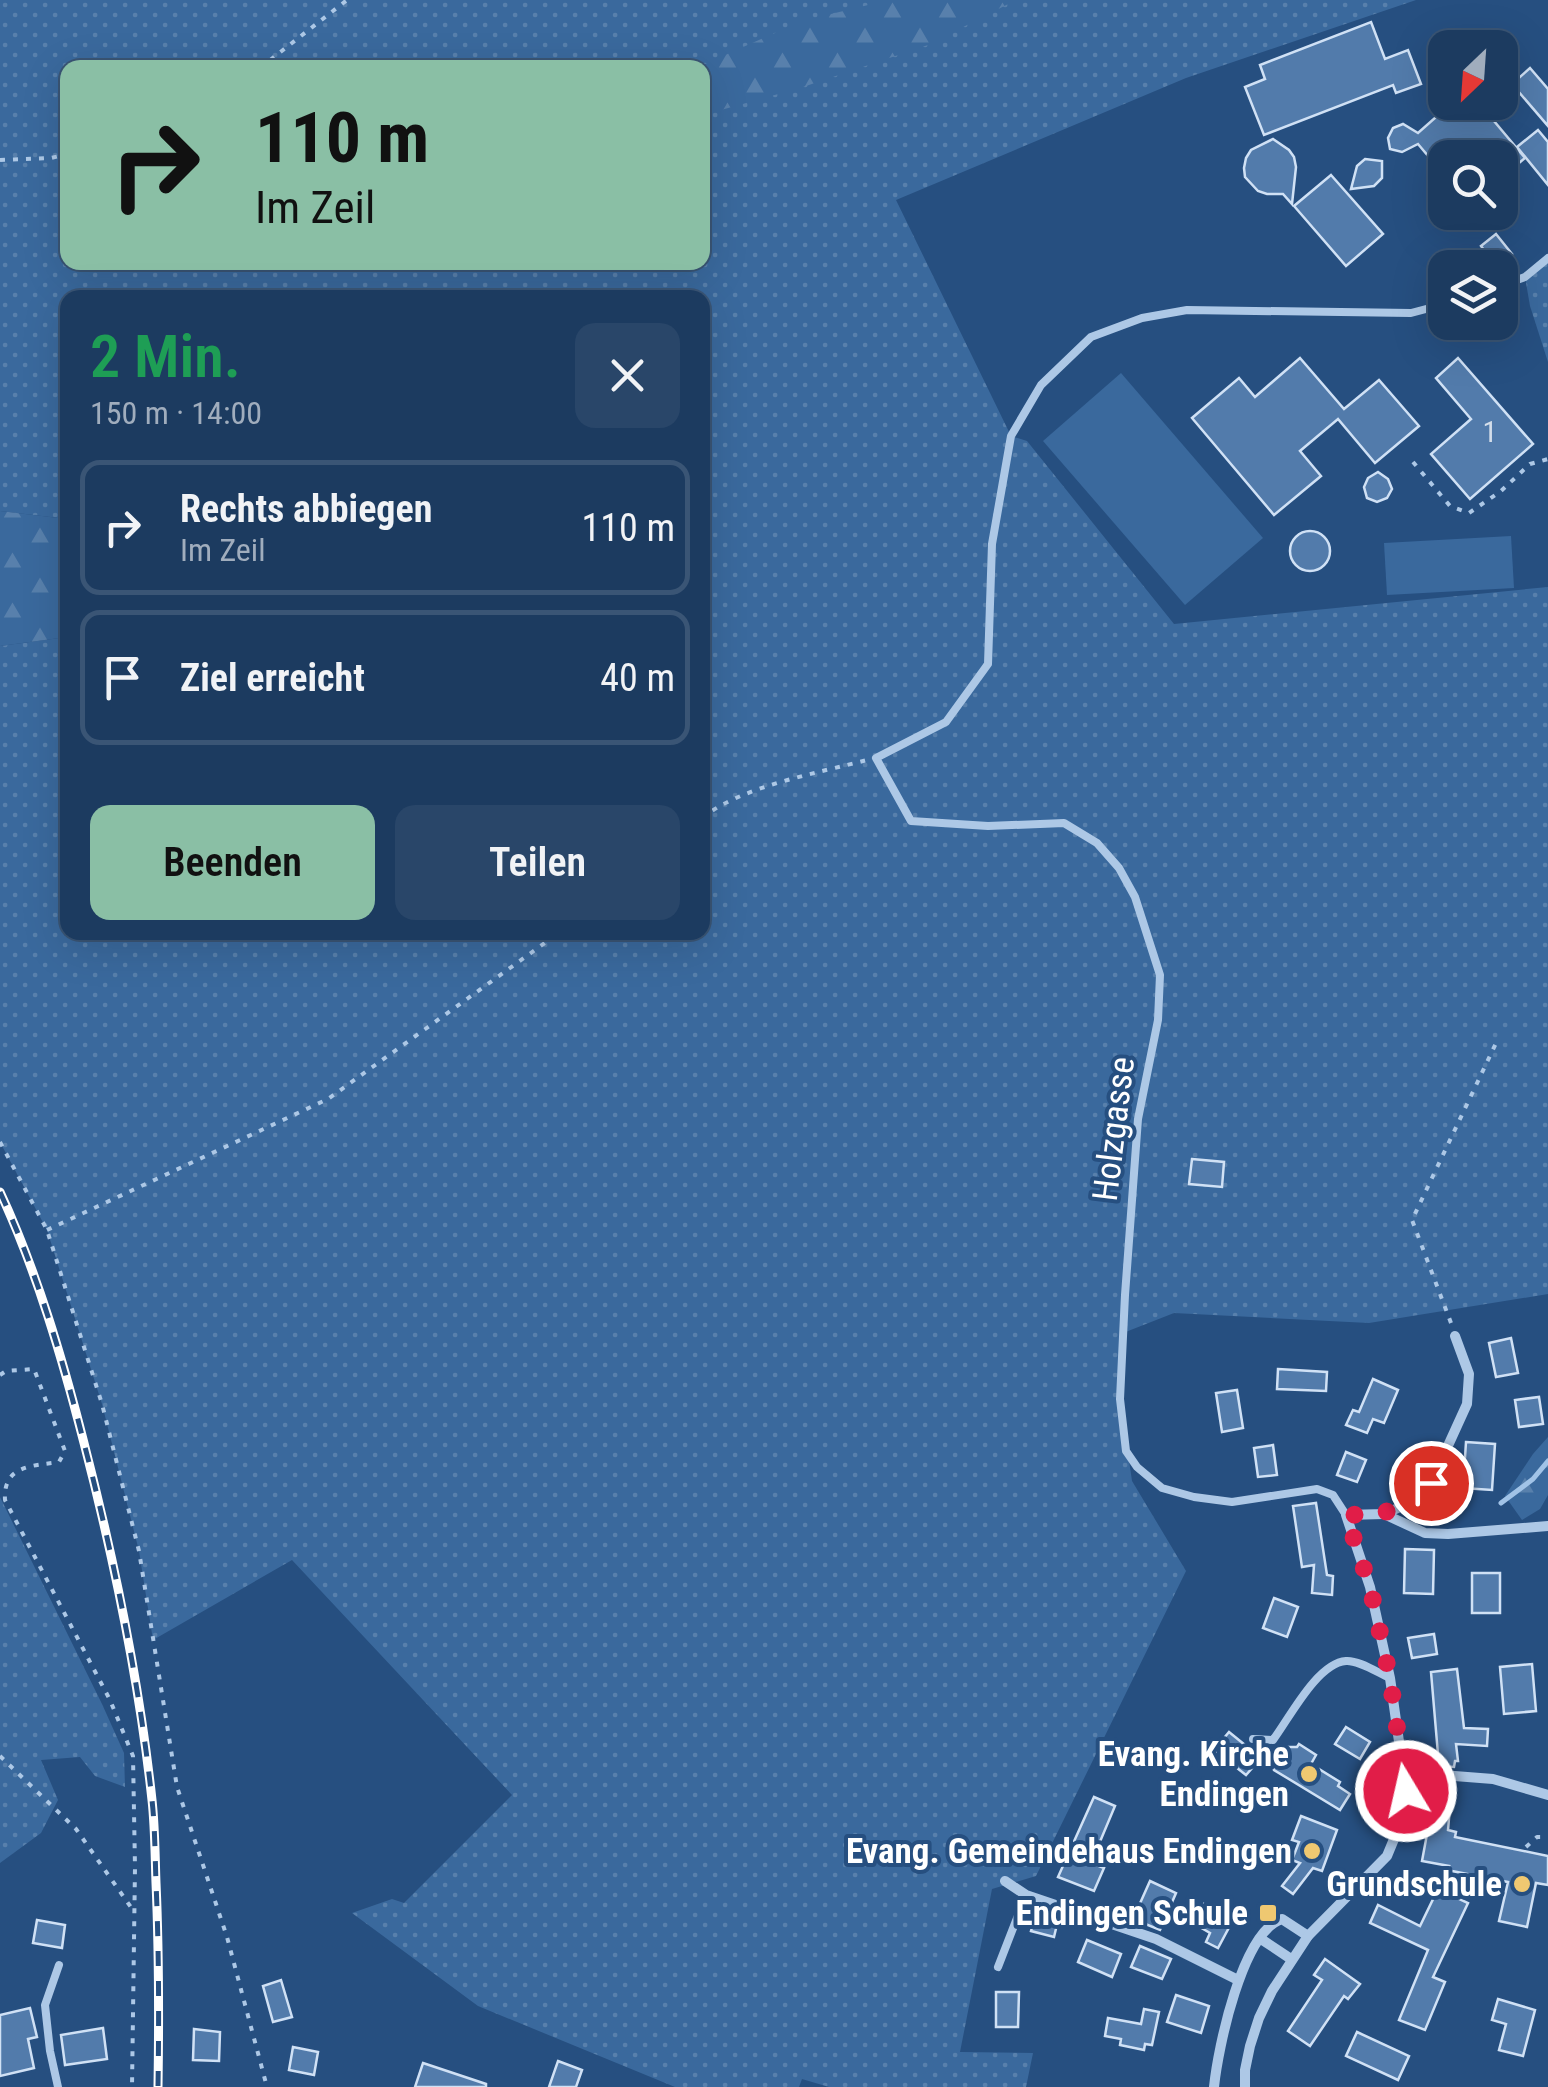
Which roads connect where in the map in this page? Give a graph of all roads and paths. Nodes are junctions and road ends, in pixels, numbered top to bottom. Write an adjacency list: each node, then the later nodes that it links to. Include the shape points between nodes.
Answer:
1 (347, 0): 2 (path)
2 (270, 60)
3 (60, 156): 4 (path)
4 (0, 160)
5 (1548, 258): 6 (lane)
6 (1518, 280)
7 (1428, 308): 10 (lane, via 1187,310 1091,338 1041,385 1011,436 992,544 988,664 946,722)
8 (1548, 459): 9 (path, via 1530,464 1470,513 1450,506)
9 (1413, 462)
10 (876, 758): 11 (path, via 766,787); 19 (lane, Holzgasse, via 911,821 1064,824 1097,843 1135,897 1160,975 1138,1120 1124,1295 1120,1399 1126,1450 1162,1488 1232,1502 1317,1490 1333,1494)
11 (710, 811)
12 (549, 940): 15 (path, via 328,1100)
13 (1498, 1040): 16 (path, via 1412,1220)
14 (0, 1142): 15 (path)
15 (47, 1230): 39 (path, via 102,1404 138,1551 177,1787)
16 (1455, 1336): 18 (street, via 1469,1374 1466,1404 1431,1483 1418,1499)
17 (0, 1375): 30 (path, via 34,1370 65,1451 59,1462 11,1476 5,1500 110,1700 132,1756)
18 (1384, 1514): 19 (street); 20 (street, via 1425,1533)
19 (1346, 1515): 21 (street)
20 (1548, 1526)
21 (1390, 1678): 22 (lane, via 1349,1660 1332,1665 1273,1740); 24 (street)
22 (1253, 1739)
23 (0, 1756): 30 (path, via 76,1829)
24 (1402, 1772): 25 (street, via 1493,1779); 31 (street, via 1400,1827 1387,1856)
25 (1548, 1795)
26 (1548, 1837): 27 (path)
27 (1526, 1846)
28 (1005, 1881): 29 (street)
29 (1026, 1895): 35 (lane); 36 (street, via 1156,1940)
30 (134, 1913): 38 (path)
31 (1308, 1936): 32 (street, via 1282,1919); 33 (street)
32 (1260, 1939): 33 (street); 36 (street)
33 (1291, 1959): 41 (street, via 1259,2018)
34 (59, 1965): 37 (lane, via 45,2005)
35 (998, 1967)
36 (1238, 1980): 40 (street)
37 (58, 2087)
38 (132, 2087)
39 (267, 2087)
40 (1214, 2087)
41 (1245, 2087)

